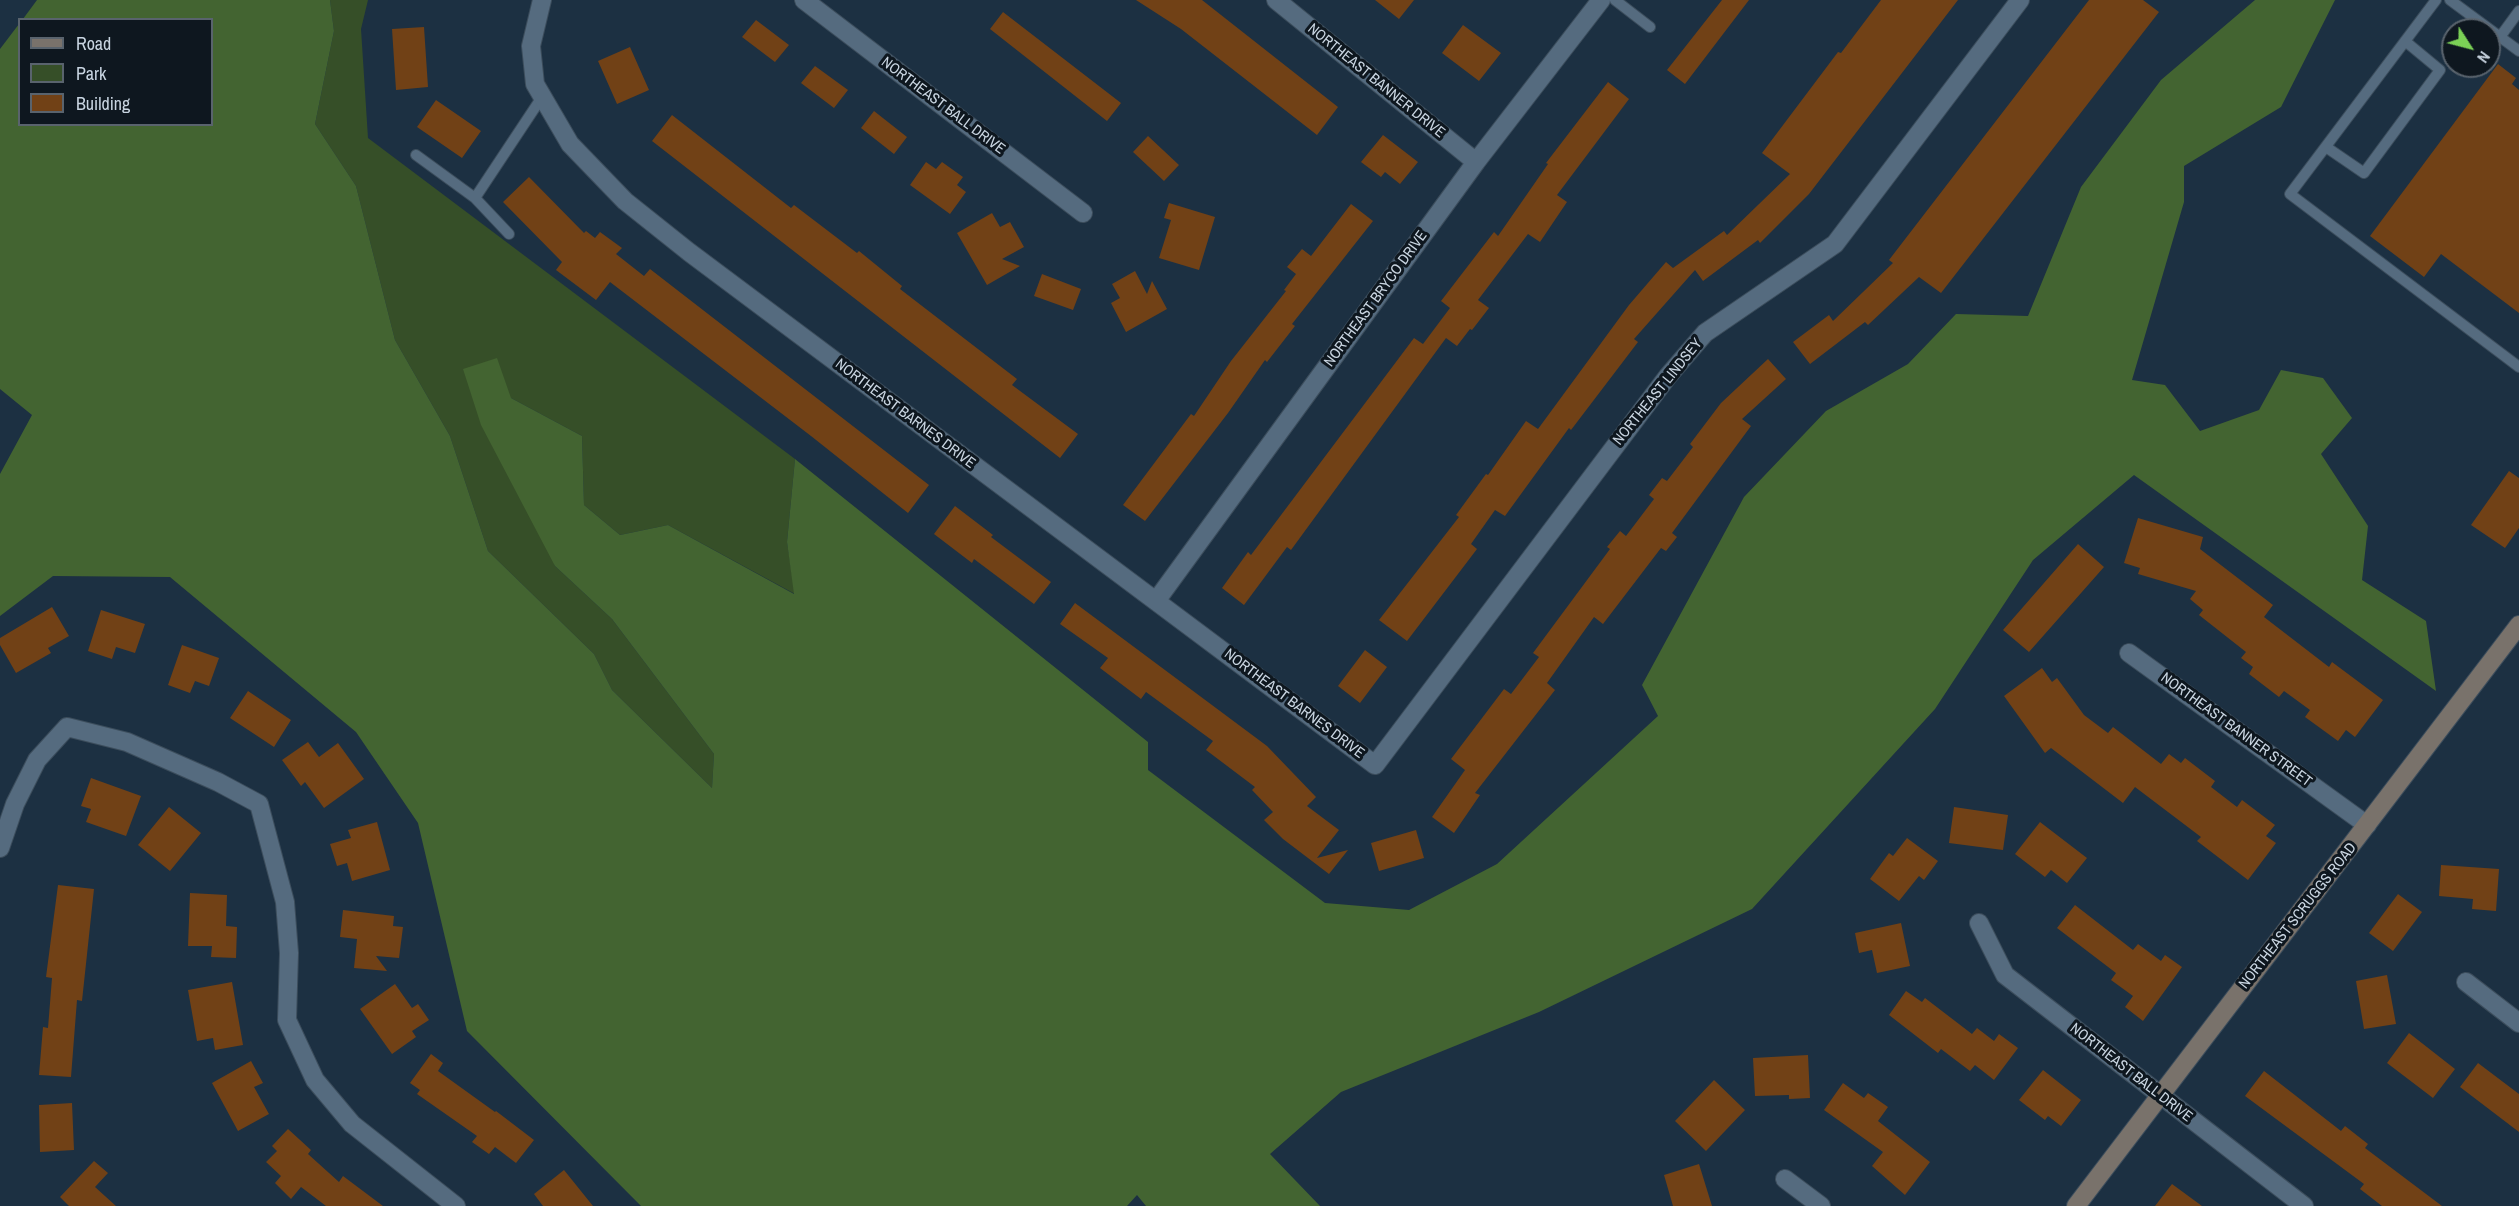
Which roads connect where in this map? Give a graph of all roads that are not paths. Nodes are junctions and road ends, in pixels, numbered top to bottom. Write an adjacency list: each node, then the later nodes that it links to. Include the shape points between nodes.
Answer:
1 (542, 0): 16 (street, NORTHEAST BARNES DRIVE, via 531,45 532,78)
2 (1276, 0): 19 (street, NORTHEAST BANNER DRIVE)
3 (1601, 0): 19 (street, NORTHEAST BRYCO DRIVE)
4 (1615, 0): 11 (lane)
5 (2020, 0): 27 (street, NORTHEAST LINDSEY, via 1834,244 1705,333 1668,376)
6 (2436, 0): 14 (lane)
7 (2450, 0): 10 (lane)
8 (814, 3): 21 (street, NORTHEAST BALL DRIVE)
9 (2519, 11): 12 (lane)
10 (2474, 18)
11 (1650, 27)
12 (2501, 36)
13 (2501, 38): 15 (lane)
14 (2405, 41): 17 (lane); 17 (lane, via 2440,70 2364,173)
15 (2519, 51)
16 (542, 97): 20 (lane); 24 (street, NORTHEAST BARNES DRIVE, via 570,144 625,201)
17 (2326, 147): 23 (lane, via 2290,195)
18 (416, 155): 20 (lane)
19 (1476, 162): 24 (street, NORTHEAST BRYCO DRIVE)
20 (475, 198): 22 (lane)
21 (1083, 213)
22 (509, 234)
23 (2519, 367)
24 (1156, 601): 27 (street, NORTHEAST BARNES DRIVE)
25 (2519, 625): 28 (street, NORTHEAST SCRUGGS ROAD)
26 (2129, 653): 28 (street, NORTHEAST BANNER STREET)
27 (1375, 765)
28 (2367, 825): 33 (street, NORTHEAST SCRUGGS ROAD)
29 (0, 848): 35 (street, via 15,804 37,760 67,727 127,742 259,804 285,902 289,954 287,1020 315,1080 352,1124)
30 (1979, 923): 33 (street, NORTHEAST BALL DRIVE, via 2005,975)
31 (2466, 982): 32 (street)
32 (2519, 1023)
33 (2160, 1095): 37 (street, NORTHEAST SCRUGGS ROAD); 38 (street, NORTHEAST BALL DRIVE)
34 (1785, 1179): 36 (street)
35 (446, 1202)
36 (1821, 1206)
37 (2076, 1206)
38 (2304, 1206)

